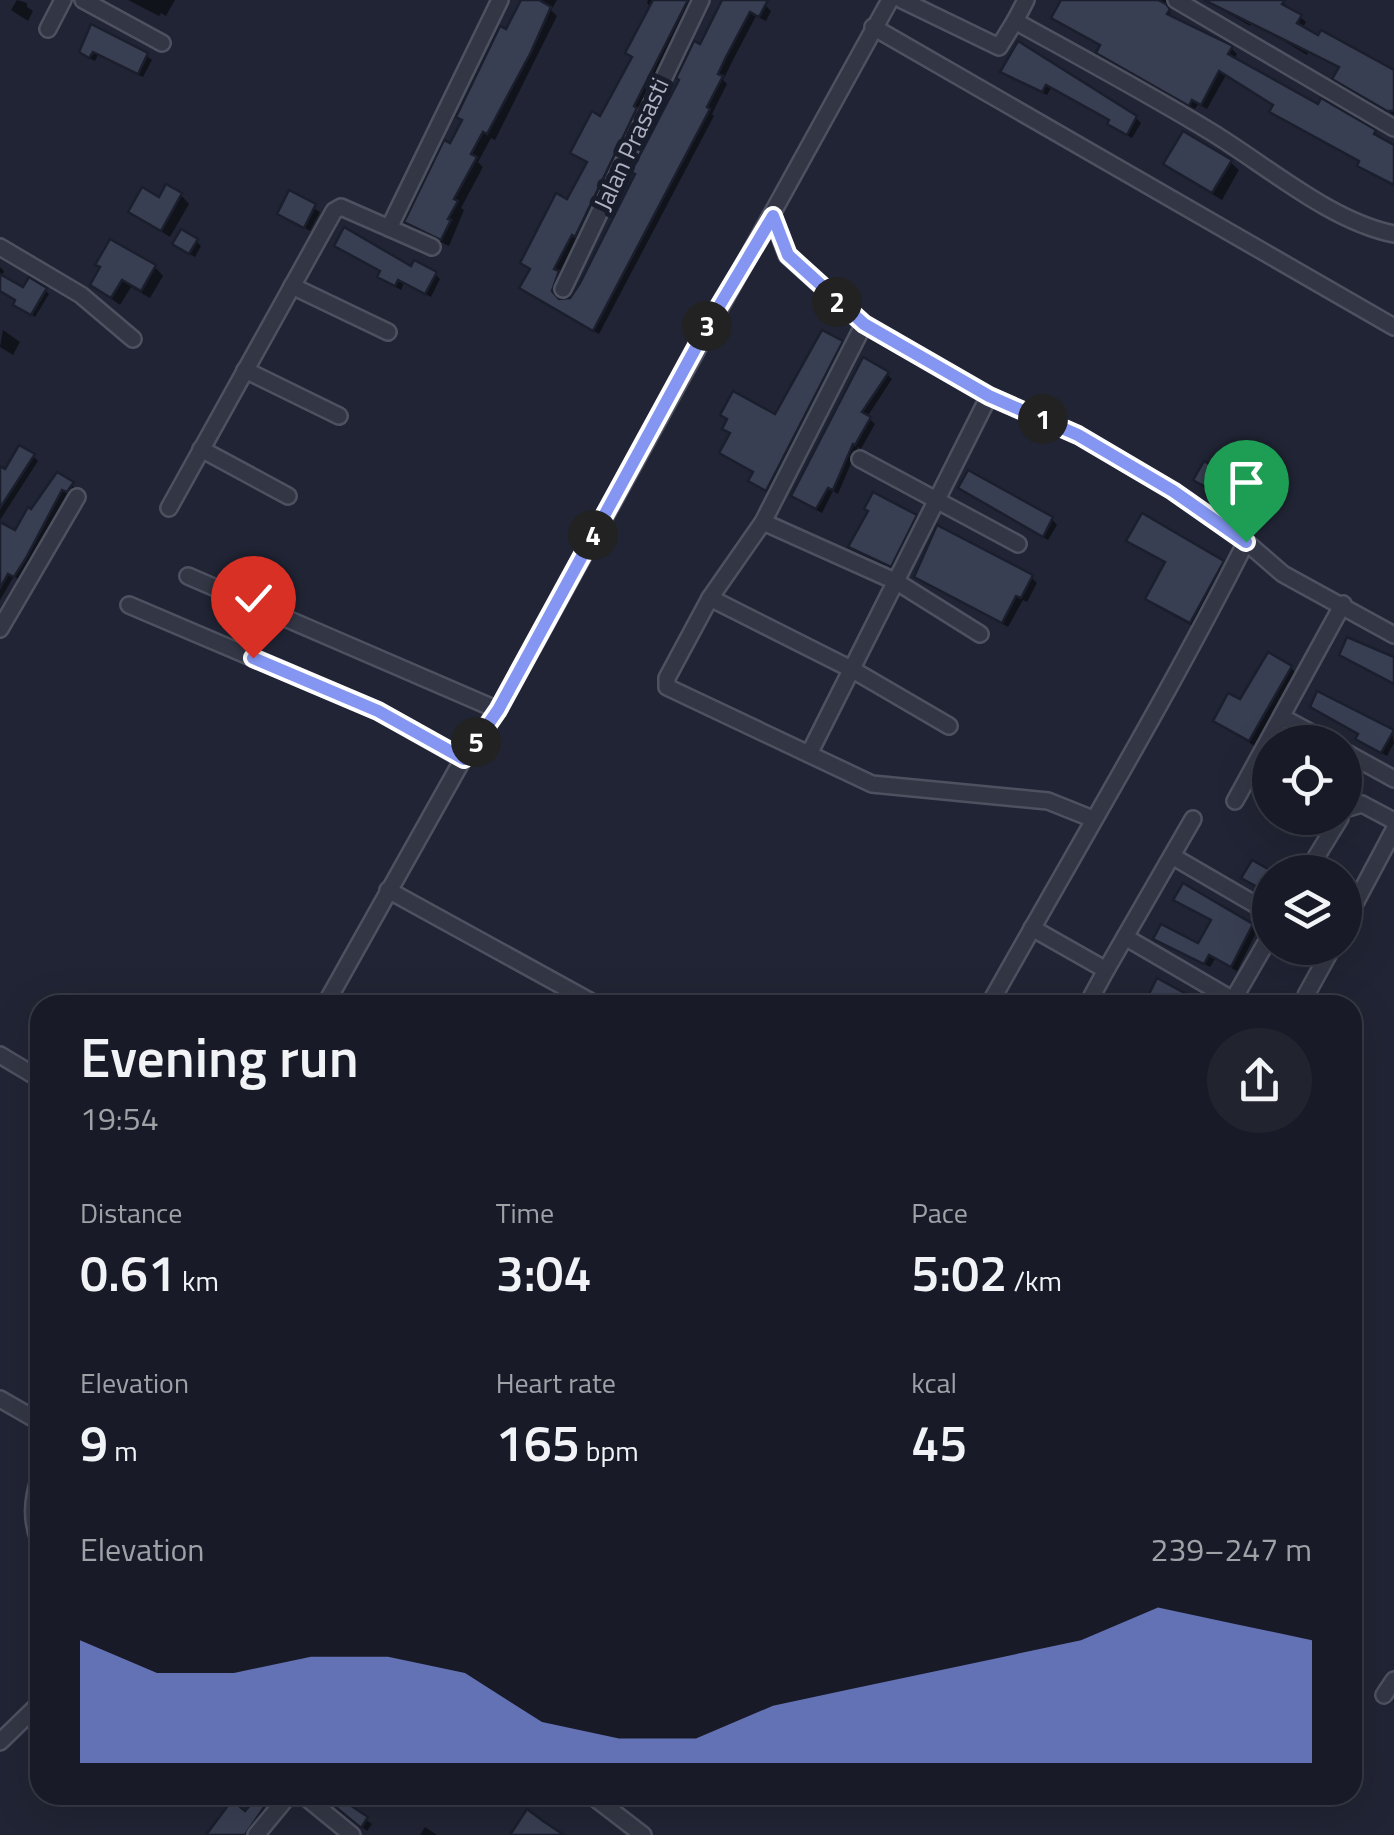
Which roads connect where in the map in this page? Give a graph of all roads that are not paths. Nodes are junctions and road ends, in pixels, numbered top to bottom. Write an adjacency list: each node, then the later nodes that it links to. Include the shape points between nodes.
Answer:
1 (63, 0): 11 (street)
2 (83, 0): 12 (street)
3 (500, 0): 16 (street)
4 (701, 0): 21 (street, Jalan Prasasti)
5 (890, 0): 10 (street)
6 (902, 0): 9 (street, via 998,47)
7 (1026, 0): 9 (street)
8 (1176, 0): 13 (street)
9 (1016, 22): 17 (street, via 1183,115 1335,211)
10 (873, 28): 14 (street); 23 (street)
11 (48, 29)
12 (162, 43)
13 (1394, 128)
14 (773, 216): 22 (street, via 788,255); 47 (street)
15 (1394, 218): 17 (street)
16 (388, 228): 19 (street); 20 (street, via 337,208)
17 (1387, 233)
18 (0, 247): 25 (street, via 81,295)
19 (432, 247)
20 (292, 286): 24 (street); 26 (street)
21 (563, 289)
22 (864, 324): 27 (street); 35 (street)
23 (1394, 328)
24 (388, 332)
25 (133, 339)
26 (245, 370): 28 (street); 29 (street)
27 (989, 396): 33 (street); 36 (street, via 1078,435)
28 (339, 416)
29 (201, 449): 31 (street); 34 (street)
30 (860, 459): 33 (street)
31 (288, 496)
32 (77, 497): 43 (street)
33 (936, 500): 37 (street); 39 (street)
34 (169, 508)
35 (763, 522): 39 (street); 40 (street)
36 (1246, 542): 41 (street, via 1283,574); 57 (street)
37 (1018, 544)
38 (188, 576): 47 (street)
39 (897, 582): 44 (street); 46 (street)
40 (710, 598): 46 (street); 51 (street, via 667,687)
41 (1343, 604): 45 (street); 48 (street)
42 (129, 605): 52 (street, via 378,711)
43 (0, 629)
44 (980, 634)
45 (1394, 635)
46 (853, 670): 50 (street); 51 (street)
47 (498, 710): 52 (street)
48 (1282, 717): 49 (street); 55 (street)
49 (1297, 725)
50 (949, 726)
51 (809, 754): 57 (street, via 872,784 1048,801)
52 (464, 759): 62 (street)
53 (1362, 761): 54 (street)
54 (1394, 779)
55 (1234, 801)
56 (1362, 804): 59 (street)
57 (1094, 819): 65 (street)
58 (1194, 819): 61 (street)
59 (1394, 820)
60 (1394, 830): 63 (street)
61 (1172, 856): 64 (street); 66 (street)
62 (388, 890): 70 (street); 71 (street)
63 (1362, 890)
64 (1252, 902)
65 (1032, 928): 69 (street); 72 (street)
66 (1125, 938): 69 (street); 74 (street)
67 (1253, 965): 75 (street)
68 (1323, 965): 76 (street)
69 (1106, 970): 73 (street)
70 (330, 995)
71 (579, 995)
72 (995, 995)
73 (1092, 995)
74 (1219, 995)
75 (1235, 995)
76 (1306, 995)
77 (0, 1054): 78 (street)
78 (30, 1072)
79 (0, 1399): 80 (street)
80 (30, 1416)
81 (1394, 1680): 82 (street)
82 (1384, 1695)
83 (30, 1713): 84 (street)
84 (0, 1742)
85 (281, 1805): 88 (street)
86 (316, 1805): 89 (street)
87 (604, 1805): 90 (street)
88 (256, 1835)
89 (352, 1835)
90 (644, 1835)

